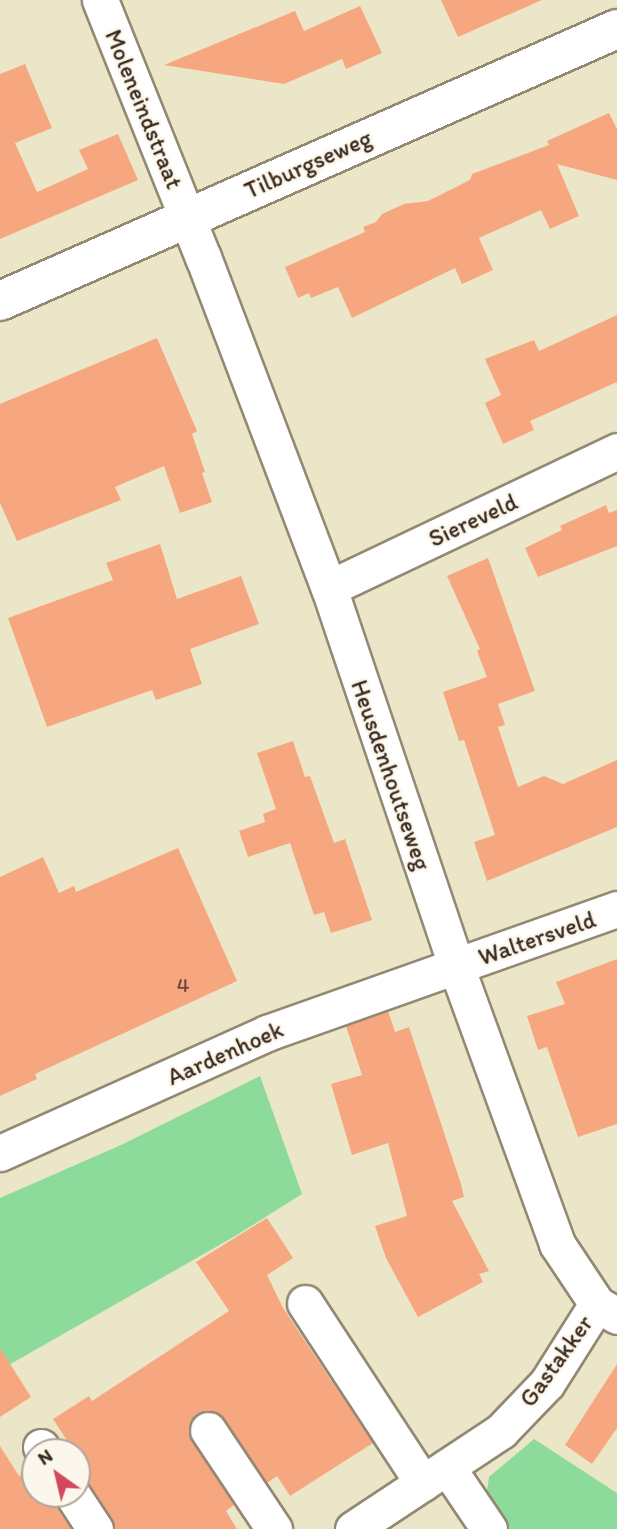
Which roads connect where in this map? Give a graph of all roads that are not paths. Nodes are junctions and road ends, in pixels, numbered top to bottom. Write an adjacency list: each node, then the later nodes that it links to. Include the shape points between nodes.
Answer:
1 (100, 0): 3 (street, Moleneindstraat)
2 (617, 29): 3 (main road, Tilburgseweg)
3 (188, 218): 4 (main road, Tilburgseweg); 6 (street, Heusdenhoutseweg)
4 (0, 301)
5 (617, 451): 6 (street, Siereveld)
6 (329, 588): 8 (street, Heusdenhoutseweg)
7 (617, 909): 8 (street, Waltersveld)
8 (456, 966): 9 (street, Aardenhoek, via 267,1032); 11 (street, Heusdenhoutseweg, via 557,1244)
9 (0, 1153)
10 (305, 1303): 13 (street)
11 (607, 1310): 13 (street, Gastakker, via 501,1432)
12 (208, 1430): 16 (street)
13 (435, 1475): 17 (street, Gastakker); 18 (street)
14 (81, 1508): 15 (street)
15 (95, 1529)
16 (274, 1529)
17 (352, 1529)
18 (489, 1529)

